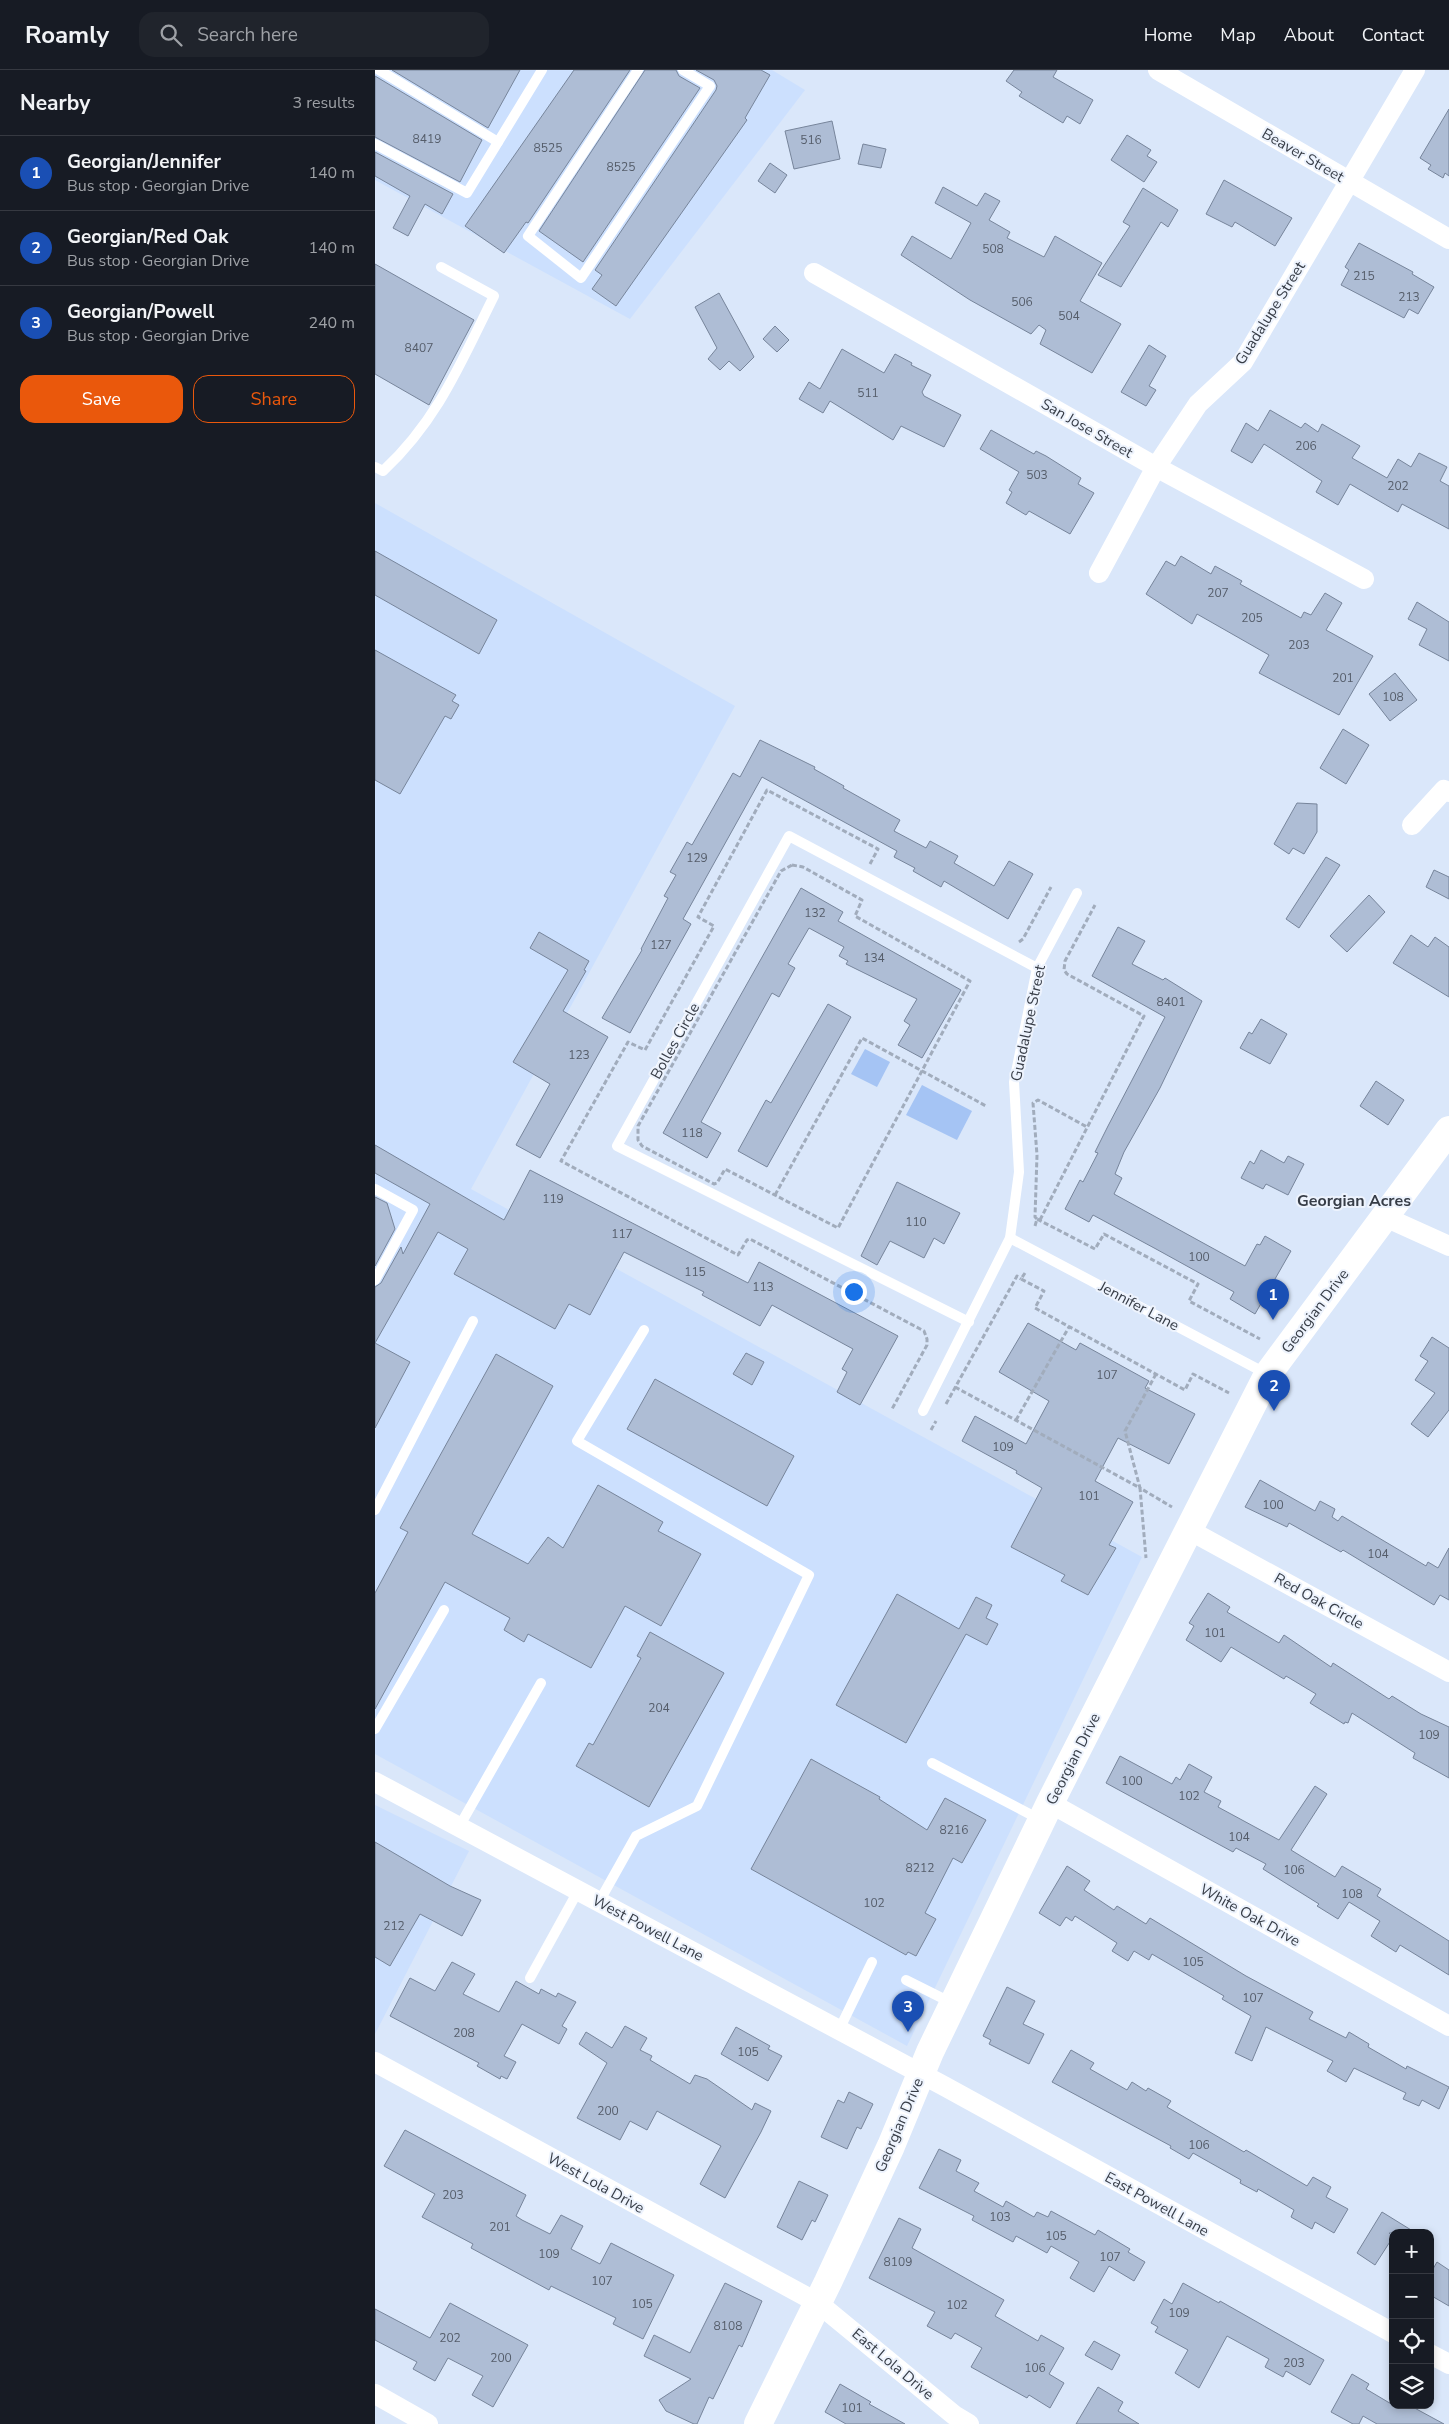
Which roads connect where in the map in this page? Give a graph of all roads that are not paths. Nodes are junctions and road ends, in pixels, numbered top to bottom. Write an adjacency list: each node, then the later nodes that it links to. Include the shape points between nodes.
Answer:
1 (379, 70): 7 (lane)
2 (542, 70): 7 (lane)
3 (637, 70): 4 (lane, via 528,236 581,278 710,86)
4 (683, 70)
5 (1158, 70): 9 (street, Beaver Street)
6 (1415, 70): 9 (street, Guadalupe Street)
7 (498, 142): 8 (lane, via 467,193)
8 (375, 144)
9 (1350, 182): 10 (street, Beaver Street); 14 (street, Guadalupe Street, via 1243,362 1198,404)
10 (1449, 239)
11 (441, 268): 13 (lane, via 494,296 440,403 408,448 383,471)
12 (814, 273): 14 (street, San Jose Street)
13 (375, 466)
14 (1156, 467): 15 (street, Guadalupe Street); 16 (street, San Jose Street)
15 (1099, 573)
16 (1364, 578)
17 (1449, 792): 18 (street, via 1444,790)
18 (1412, 825)
19 (1077, 893): 20 (lane, Guadalupe Street)
20 (1037, 968): 24 (lane, Guadalupe Street, via 1014,1082 1019,1172); 28 (lane, Bolles Circle, via 789,836 617,1146)
21 (1449, 1130): 23 (street, Georgian Drive)
22 (375, 1189): 26 (lane, via 413,1210)
23 (1385, 1217): 25 (street); 30 (street, Georgian Drive)
24 (1010, 1238): 28 (lane, Guadalupe Street); 30 (lane, Jennifer Lane)
25 (1449, 1246)
26 (375, 1280)
27 (473, 1321): 32 (lane)
28 (969, 1322): 31 (lane, Guadalupe Street)
29 (644, 1330): 43 (lane, via 577,1441 809,1575 697,1806 636,1836)
30 (1268, 1374): 33 (street, Georgian Drive)
31 (923, 1411)
32 (376, 1506)
33 (1189, 1530): 35 (street, Red Oak Circle); 40 (street, Georgian Drive)
34 (444, 1610): 37 (lane)
35 (1449, 1672)
36 (541, 1683): 41 (lane)
37 (375, 1729)
38 (932, 1763): 40 (lane)
39 (375, 1782): 41 (street, West Powell Lane)
40 (1046, 1812): 47 (street, Georgian Drive); 48 (street, White Oak Drive)
41 (459, 1827): 42 (street, West Powell Lane)
42 (578, 1891): 43 (street, West Powell Lane); 45 (lane)
43 (599, 1902): 49 (street, West Powell Lane)
44 (872, 1962): 49 (lane)
45 (531, 1978)
46 (907, 1980): 47 (lane)
47 (954, 2004): 51 (street, Georgian Drive)
48 (1449, 2026)
49 (839, 2030): 51 (street, West Powell Lane)
50 (375, 2062): 52 (street, West Lola Drive)
51 (921, 2074): 52 (street, Georgian Drive); 53 (street, East Powell Lane)
52 (818, 2303): 58 (street, Georgian Drive); 59 (street, East Lola Drive, via 954,2416)
53 (1389, 2331)
54 (1434, 2356): 55 (street)
55 (1449, 2364)
56 (375, 2394): 57 (street)
57 (428, 2424)
58 (758, 2424)
59 (969, 2424)

